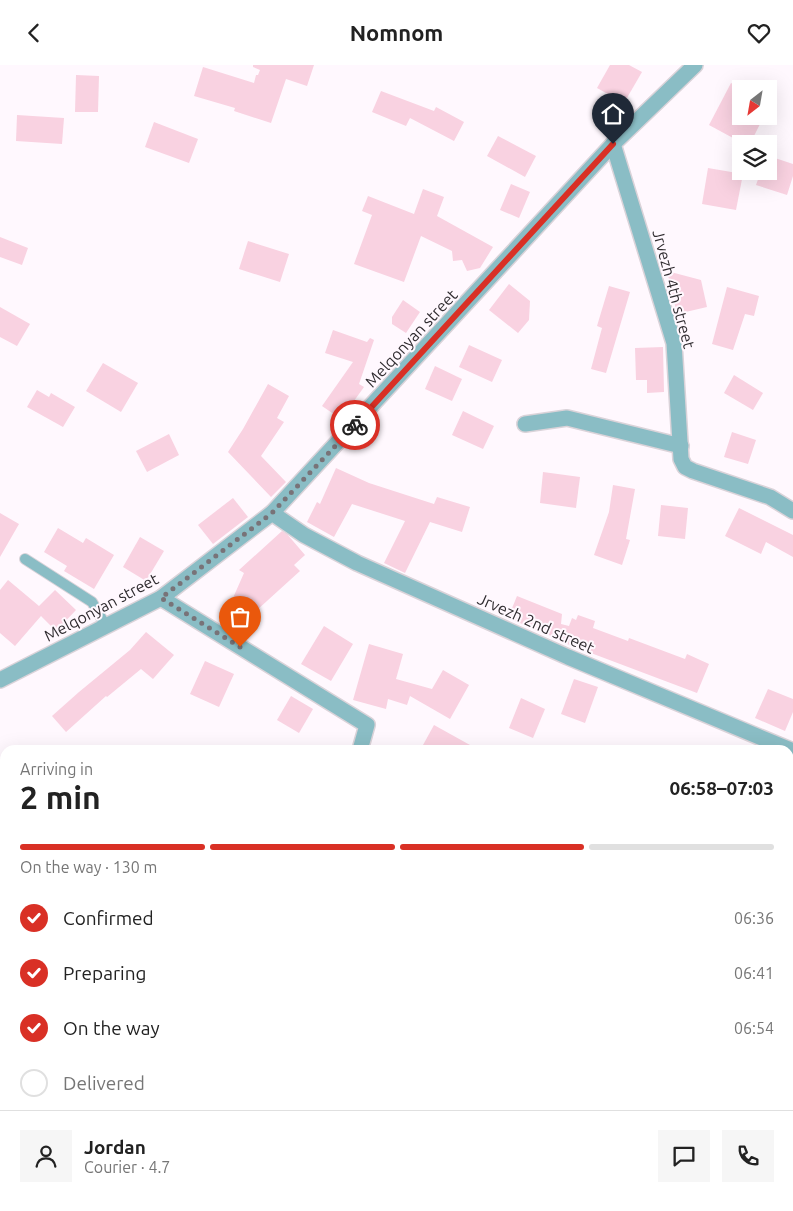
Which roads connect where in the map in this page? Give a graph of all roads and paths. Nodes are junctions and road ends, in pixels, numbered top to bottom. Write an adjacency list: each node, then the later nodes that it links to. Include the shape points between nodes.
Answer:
1 (695, 65): 2 (street, Melqonyan street)
2 (613, 144): 4 (street, Jrvezh 4th street, via 674,343); 6 (street, Melqonyan street)
3 (525, 424): 4 (street, via 567,419)
4 (680, 446): 5 (street, Jrvezh 4th street, via 685,467 770,497)
5 (793, 511)
6 (272, 513): 8 (street, Melqonyan street); 12 (street, Jrvezh 2nd street, via 304,535 357,563 568,657)
7 (25, 559): 9 (lane, via 92,602)
8 (161, 598): 9 (street, Melqonyan street); 11 (street, via 367,725)
9 (106, 626): 10 (street, Melqonyan street)
10 (0, 680)
11 (361, 745)
12 (779, 745)

